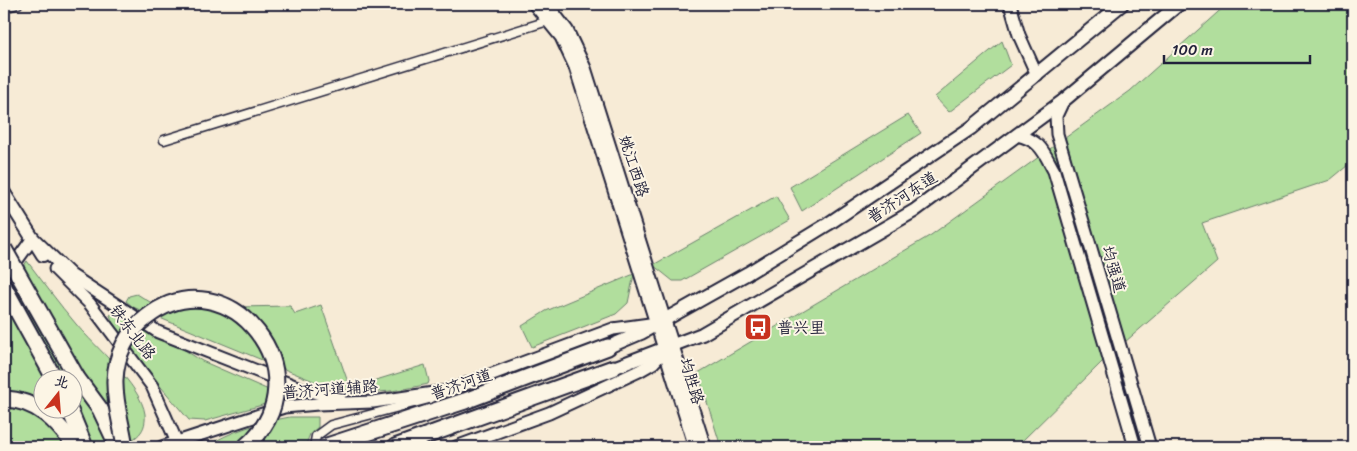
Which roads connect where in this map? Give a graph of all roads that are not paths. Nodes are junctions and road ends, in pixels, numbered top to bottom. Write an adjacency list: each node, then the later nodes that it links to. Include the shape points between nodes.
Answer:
1 (18, 4): 7 (street)
2 (534, 4): 8 (street, 姚江西路)
3 (547, 4): 19 (street, 姚江西路, via 567,30 585,68)
4 (1010, 4): 9 (street, via 1019,35)
5 (1122, 4): 9 (main road, 普济河东道)
6 (1179, 4): 10 (main road, 普济河东道)
7 (4, 8)
8 (548, 21): 12 (street); 19 (street, 姚江西路, via 561,37 575,67)
9 (1037, 75): 19 (main road, 普济河东道, via 972,128 828,224)
10 (1064, 101): 11 (main road, 普济河东道); 46 (street, 均强道, via 1056,116 1057,134)
11 (1017, 135): 21 (main road, 普济河东道, via 914,211 702,334); 45 (street, 均强道, via 1032,139 1041,147 1054,171)
12 (164, 140)
13 (4, 193): 14 (main road)
14 (33, 238): 16 (main road); 17 (street); 29 (street, via 71,276 158,332 305,390)
15 (4, 249): 23 (highway, bridge)
16 (43, 255): 31 (street, 铁东北路, via 90,304 152,386)
17 (4, 278)
18 (4, 287): 22 (highway)
19 (662, 321): 20 (main road, 普济河东道); 21 (street, 均胜路); 27 (street, 普济河道辅路, via 613,329)
20 (608, 347): 40 (highway, 普济河道, via 465,401)
21 (670, 348): 24 (main road, 普济河东道); 42 (street, via 639,371 549,413); 43 (street, 均胜路); 44 (street, 均胜路)
22 (49, 368)
23 (71, 368)
24 (613, 368): 41 (highway)
25 (82, 385): 35 (highway, via 100,409)
26 (82, 390): 34 (highway)
27 (447, 391): 29 (street, 普济河道辅路); 39 (street, 普济河道辅路, via 429,400 331,425 316,436)
28 (4, 399): 32 (highway, via 28,403 44,411)
29 (359, 402): 31 (street, 普济河道辅路, via 284,407)
30 (73, 418): 33 (highway)
31 (178, 445): 37 (street, 普济河道辅路)
32 (76, 447)
33 (85, 447)
34 (107, 447)
35 (118, 447)
36 (125, 447): 38 (highway, bridge, via 115,379 124,345 139,324 157,310 193,300 223,305 243,317 262,337 274,361 277,389 272,410 260,431)
37 (162, 447)
38 (245, 447)
39 (314, 447)
40 (324, 447)
41 (394, 447)
42 (459, 447)
43 (695, 447)
44 (705, 447)
45 (1135, 447)
46 (1150, 447)

